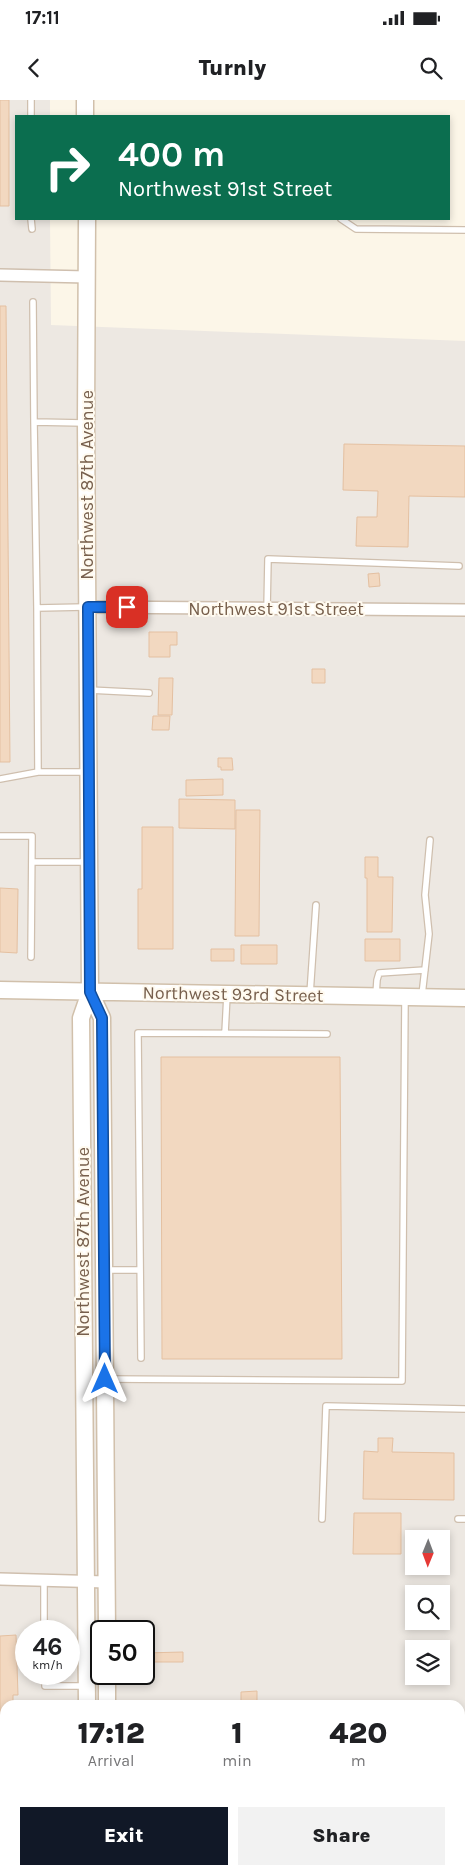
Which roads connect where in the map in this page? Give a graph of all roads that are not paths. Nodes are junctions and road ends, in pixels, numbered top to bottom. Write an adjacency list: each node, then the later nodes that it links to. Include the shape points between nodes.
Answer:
1 (30, 100): 3 (lane)
2 (85, 100): 4 (main road)
3 (31, 115)
4 (86, 115)
5 (32, 220): 8 (lane)
6 (87, 220): 11 (main road, Northwest 87th Avenue)
7 (342, 220): 9 (lane, via 356,229)
8 (32, 229)
9 (465, 230)
10 (0, 275): 11 (street)
11 (88, 277): 14 (main road, Northwest 87th Avenue)
12 (33, 302): 13 (lane)
13 (34, 422): 14 (lane); 17 (lane)
14 (86, 422): 16 (main road, Northwest 87th Avenue)
15 (459, 566): 18 (lane, via 268,559)
16 (88, 607): 17 (lane); 18 (street, Northwest 91st Street); 20 (main road, Northwest 87th Avenue)
17 (37, 608): 22 (lane)
18 (266, 609): 19 (street, Northwest 91st Street)
19 (465, 610)
20 (89, 690): 21 (lane); 23 (main road, Northwest 87th Avenue)
21 (149, 693)
22 (38, 772): 23 (lane); 24 (lane)
23 (89, 772): 28 (main road, Northwest 87th Avenue)
24 (0, 779)
25 (0, 836): 27 (lane, via 32,836)
26 (430, 840): 31 (lane, via 425,895 429,934)
27 (32, 862): 28 (lane); 30 (lane)
28 (90, 862): 33 (main road, Northwest 87th Avenue)
29 (316, 905): 35 (lane)
30 (30, 957)
31 (425, 970): 36 (lane, via 380,973); 37 (lane)
32 (0, 990): 33 (main road, Northwest 93rd Street)
33 (90, 992): 34 (main road, Northwest 93rd Street); 41 (main road, Northwest 87th Avenue, via 102,1018); 51 (main road, Northwest 87th Avenue, via 81,1018)
34 (226, 994): 35 (main road, Northwest 93rd Street); 39 (lane)
35 (310, 996): 36 (main road, Northwest 93rd Street)
36 (376, 997): 37 (main road, Northwest 93rd Street)
37 (413, 997): 38 (main road, Northwest 93rd Street); 44 (lane, via 402,1382)
38 (465, 998)
39 (226, 1033): 40 (lane); 42 (lane, via 138,1033)
40 (326, 1034)
41 (104, 1270): 42 (lane); 44 (main road, Northwest 87th Avenue)
42 (140, 1270): 43 (lane)
43 (140, 1358)
44 (105, 1379): 52 (main road, Northwest 87th Avenue)
45 (465, 1409): 46 (lane, via 326,1406)
46 (322, 1519)
47 (458, 1519): 48 (lane)
48 (465, 1519)
49 (0, 1579): 50 (street)
50 (44, 1580): 51 (street); 53 (lane)
51 (86, 1581): 52 (street); 57 (main road, Northwest 87th Avenue)
52 (106, 1582): 54 (main road, Northwest 87th Avenue)
53 (44, 1620)
54 (106, 1620)
55 (45, 1685): 57 (lane)
56 (107, 1685): 59 (main road)
57 (86, 1686): 58 (main road, Northwest 87th Avenue)
58 (87, 1700)
59 (107, 1700)

